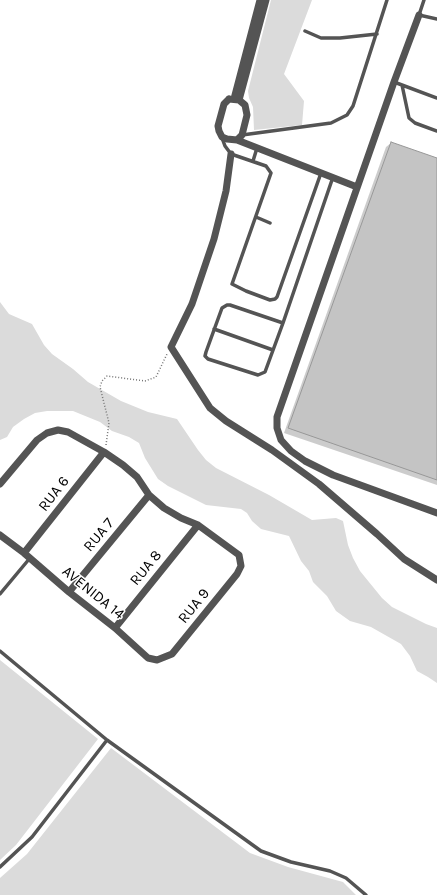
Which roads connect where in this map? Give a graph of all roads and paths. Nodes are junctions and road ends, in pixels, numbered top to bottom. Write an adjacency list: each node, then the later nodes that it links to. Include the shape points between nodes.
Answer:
1 (260, 0): 12 (street)
2 (266, 0): 12 (street)
3 (387, 0): 8 (lane)
4 (424, 0): 5 (lane)
5 (419, 15): 6 (lane); 9 (street)
6 (437, 19)
7 (306, 31): 8 (lane, via 321,38)
8 (377, 34): 15 (lane, via 353,106 347,115 331,123)
9 (394, 82): 10 (lane); 21 (street)
10 (402, 85): 11 (lane); 13 (lane, via 409,118 415,123)
11 (437, 98)
12 (237, 99): 14 (street, via 229,99 224,104 218,126); 15 (street, via 245,105 247,115)
13 (437, 131)
14 (222, 137): 15 (street, via 227,140); 17 (lane)
15 (240, 137): 16 (street)
16 (257, 148): 18 (lane); 19 (street)
17 (231, 154): 18 (lane); 26 (street, via 226,191 214,239 192,304)
18 (253, 162): 22 (lane, via 266,166 271,173)
19 (321, 173): 20 (street); 22 (lane, via 277,297 273,300 232,284)
20 (333, 177): 21 (street); 24 (lane)
21 (357, 187): 31 (street, via 277,417 277,428 281,440 305,461 333,475)
22 (256, 217): 23 (lane)
23 (270, 223)
24 (282, 323): 25 (lane, via 227,305 222,308); 27 (lane)
25 (214, 329): 27 (lane); 27 (lane, via 205,356 208,360 258,375 265,372)
26 (171, 347): 28 (path, via 156,377 145,381 107,376 102,381 100,387 109,423); 35 (street, via 210,408 319,484 404,560)
27 (273, 350)
28 (104, 452): 29 (street, via 68,432 58,430 46,433); 30 (street, via 137,477); 34 (street, RUA 6)
29 (0, 484)
30 (149, 495): 32 (street, via 164,508); 36 (street, RUA 7)
31 (437, 513)
32 (198, 525): 38 (street, RUA 8); 40 (street, RUA 9, via 239,555 241,566)
33 (0, 535): 34 (street, AVENIDA 14)
34 (27, 555): 36 (street, AVENIDA 14); 37 (lane)
35 (437, 580)
36 (69, 592): 38 (street, AVENIDA 14)
37 (0, 594)
38 (115, 628): 40 (street, AVENIDA 14, via 148,658 157,660)
39 (0, 650): 41 (lane)
40 (172, 654)
41 (107, 740): 42 (lane, via 32,837); 43 (lane, via 260,851 291,862 330,871 346,878)
42 (0, 867)
43 (366, 895)

